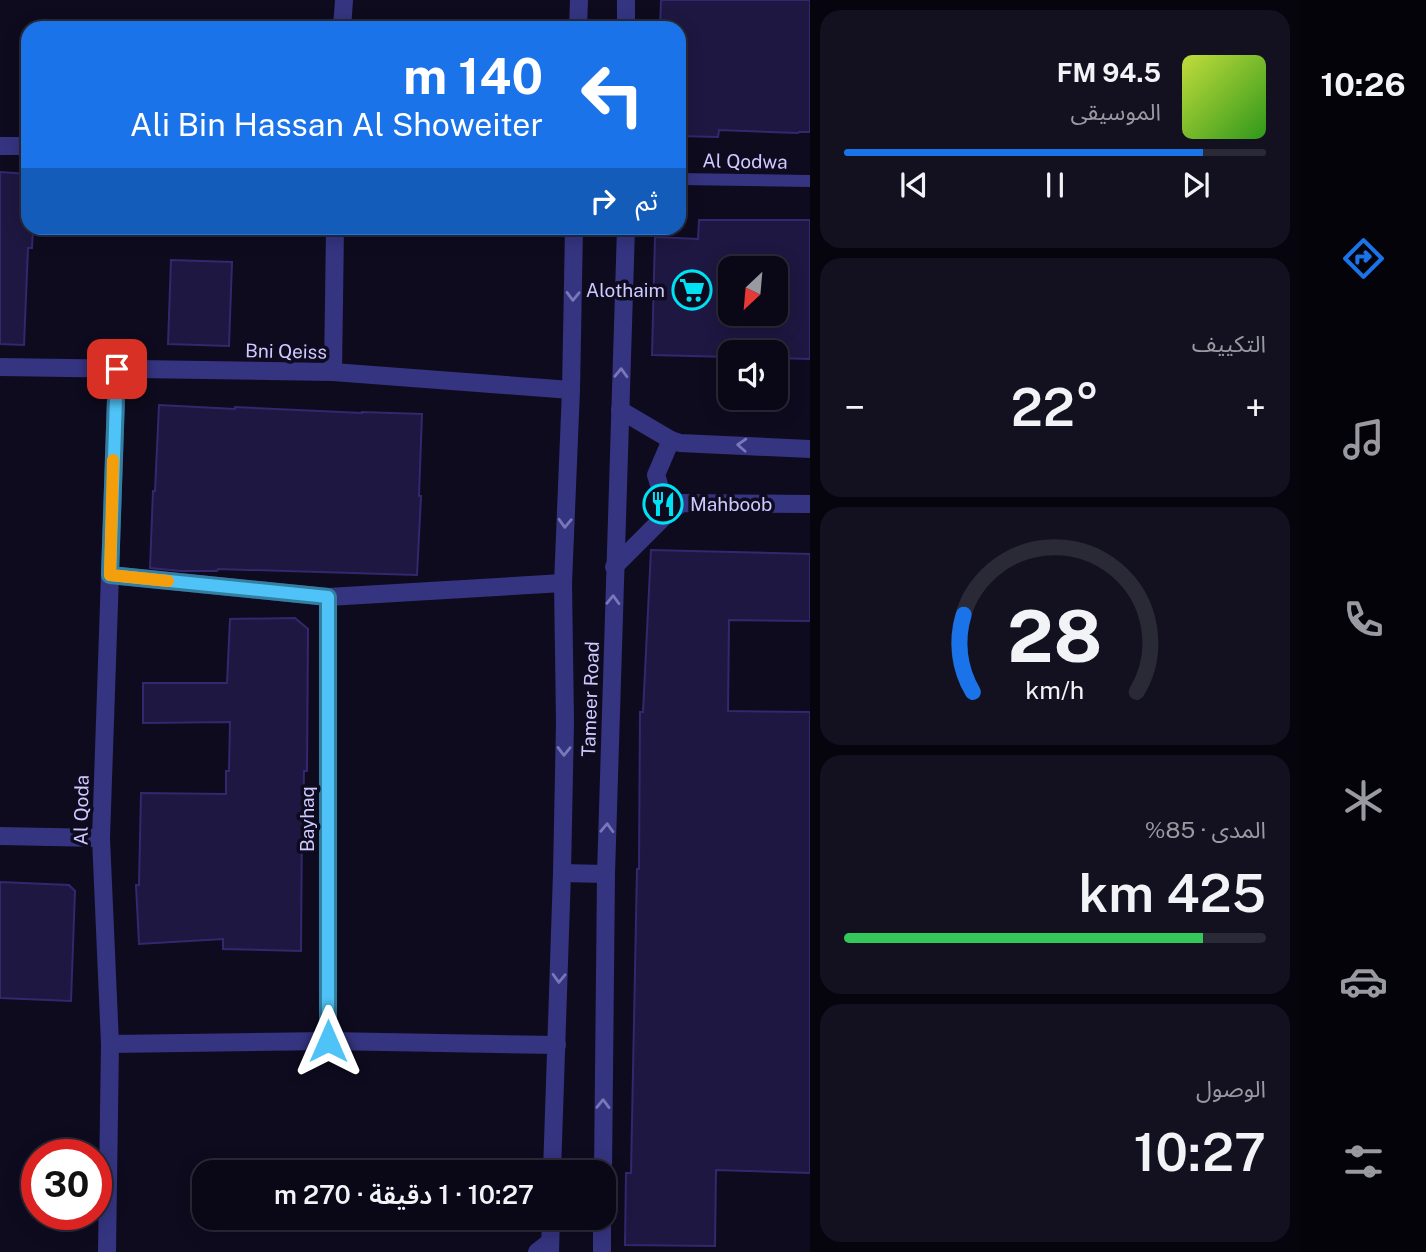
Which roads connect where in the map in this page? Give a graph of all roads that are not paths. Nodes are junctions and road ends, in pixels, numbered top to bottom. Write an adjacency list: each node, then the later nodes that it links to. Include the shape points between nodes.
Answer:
1 (344, 0): 4 (street)
2 (579, 0): 5 (street)
3 (626, 0): 6 (street)
4 (342, 21)
5 (578, 21)
6 (626, 21)
7 (0, 146): 8 (street)
8 (21, 146)
9 (686, 179): 10 (lane, Al Qodwa)
10 (810, 181)
11 (335, 235): 16 (street)
12 (574, 235): 17 (street, one-way to 17)
13 (626, 235): 18 (street, Tameer Road, one-way to 13)
14 (0, 367): 15 (street, Bni Qeiss)
15 (117, 369): 16 (street, Bni Qeiss); 24 (street, Al Qoda)
16 (333, 372): 17 (street, Bni Qeiss)
17 (571, 390): 25 (street, one-way to 25)
18 (620, 410): 19 (street); 23 (street, Tameer Road)
19 (671, 440): 20 (street, one-way to 19); 22 (street, via 656,475)
20 (810, 449)
21 (810, 504): 22 (street, via 682,503)
22 (668, 513): 23 (street)
23 (614, 567): 30 (street, Tameer Road, one-way to 23)
24 (110, 575): 26 (street); 28 (street, Al Qoda)
25 (563, 583): 26 (street); 29 (street, one-way to 29)
26 (328, 597): 31 (street, Bayhaq)
27 (0, 836): 28 (street)
28 (101, 838): 32 (street, Al Qoda)
29 (562, 873): 30 (street); 33 (street, one-way to 33)
30 (606, 874): 35 (street, Tameer Road, one-way to 30)
31 (328, 1041): 32 (street); 33 (street)
32 (110, 1044): 39 (street, Al Qoda)
33 (557, 1045): 34 (street)
34 (552, 1160)
35 (603, 1160)
36 (549, 1230): 38 (street)
37 (602, 1230): 40 (street)
38 (545, 1249)
39 (107, 1252)
40 (602, 1252)

